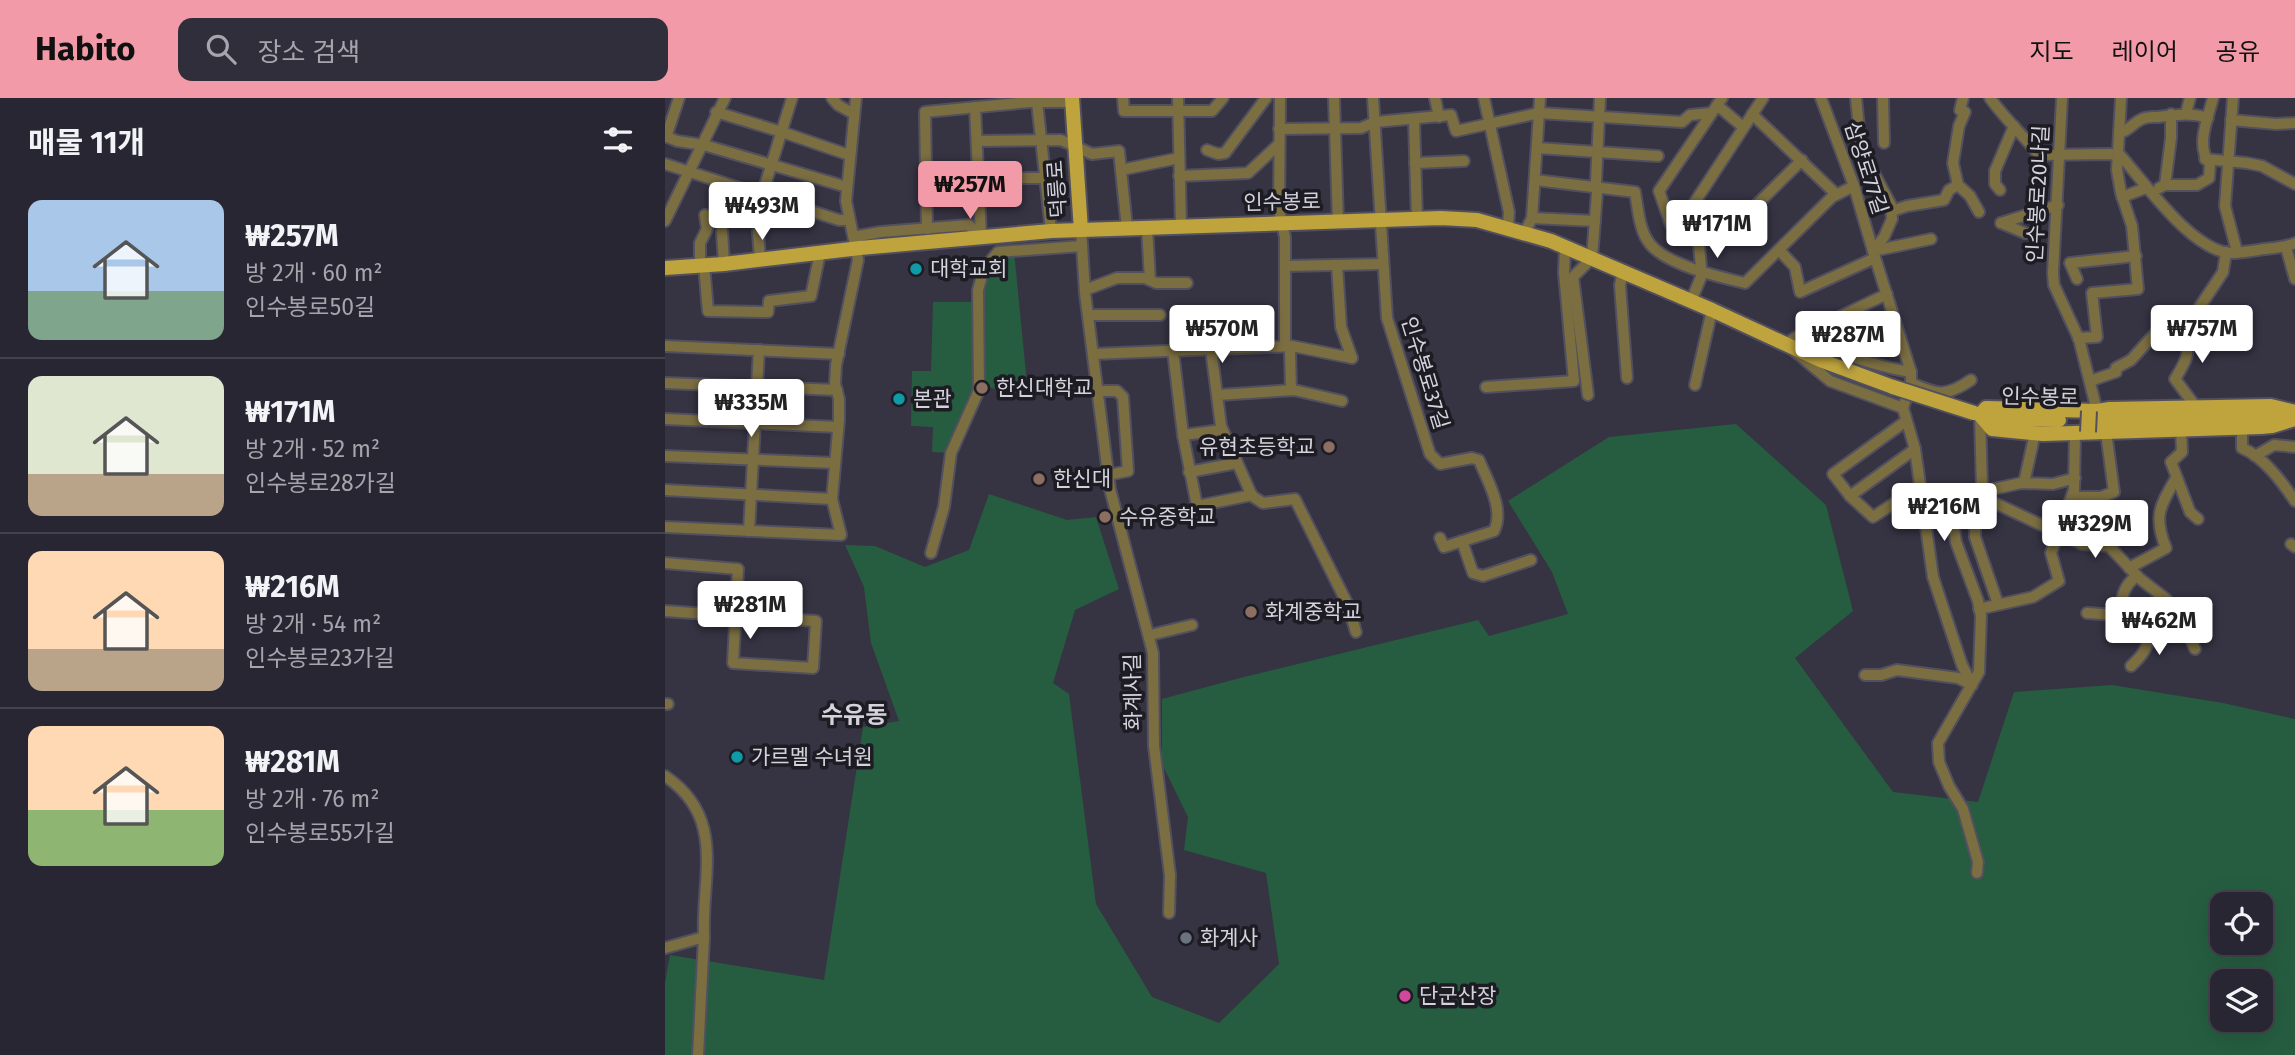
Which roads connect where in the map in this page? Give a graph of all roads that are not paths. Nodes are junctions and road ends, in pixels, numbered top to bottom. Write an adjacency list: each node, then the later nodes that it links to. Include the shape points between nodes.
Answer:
1 (679, 98): 52 (street)
2 (725, 98): 32 (street)
3 (792, 98): 50 (street)
4 (832, 98): 35 (street)
5 (856, 98): 35 (street)
6 (1123, 98): 31 (street, via 1124,111)
7 (1178, 98): 31 (street)
8 (1223, 98): 31 (street, via 1212,111)
9 (1274, 98): 49 (street); 60 (street, via 1225,153)
10 (1334, 98): 48 (street)
11 (1373, 98): 43 (street, 인수봉로37길)
12 (1435, 98): 38 (street)
13 (1484, 98): 44 (street)
14 (1540, 98): 33 (street)
15 (1600, 98): 39 (street)
16 (1763, 98): 36 (street)
17 (1821, 98): 83 (street, 삼양로77길)
18 (1856, 98): 93 (street, via 1861,149)
19 (1883, 98): 55 (street)
20 (1963, 98): 81 (street, via 1960,110 1965,112 1953,163)
21 (1990, 98): 47 (street)
22 (2062, 98): 63 (street, 인수봉로20나길)
23 (2121, 98): 51 (street)
24 (2190, 98): 34 (street)
25 (2213, 98): 40 (street)
26 (2233, 98): 42 (street)
27 (1072, 100): 28 (street); 58 (main road, 덕릉로)
28 (1037, 102): 30 (street); 53 (street)
29 (1717, 105): 39 (street, via 1682,122); 46 (street); 114 (street, via 1659,191 1671,225)
30 (975, 107): 54 (street); 108 (street, via 925,112)
31 (1178, 111): 66 (street)
32 (716, 112): 50 (street); 57 (street)
33 (1539, 113): 39 (street); 44 (street); 59 (street)
34 (2186, 113): 37 (street); 40 (street)
35 (854, 114): 62 (street)
36 (1752, 114): 46 (street); 68 (street)
37 (2171, 114): 51 (street, via 2140,119 2129,131); 82 (street)
38 (1439, 117): 41 (street); 44 (street, via 1451,115 1456,131)
39 (1599, 117): 61 (street)
40 (2208, 118): 67 (street)
41 (1414, 120): 43 (street); 71 (street)
42 (2231, 120): 45 (street); 69 (street)
43 (1374, 122): 48 (street, via 1361,128); 99 (street, 인수봉로37길)
44 (1490, 122): 106 (street, via 1509,212)
45 (2295, 123)
46 (1743, 127): 114 (street, via 1695,202)
47 (2014, 127): 63 (street, via 2039,155); 86 (street, via 1995,172)
48 (1335, 128): 49 (street); 102 (street)
49 (1279, 129): 56 (street)
50 (782, 132): 62 (street); 73 (street)
51 (2119, 133): 64 (street)
52 (666, 136): 57 (street)
53 (1041, 139): 54 (street, 덕릉로); 58 (street, 덕릉로); 78 (street)
54 (977, 141): 77 (street)
55 (1884, 143)
56 (1279, 144): 76 (street, via 1248,173); 103 (street)
57 (702, 145): 73 (street); 75 (street)
58 (1075, 145): 74 (street, 덕릉로, via 1092,155 1119,151); 109 (main road, 덕릉로)
59 (1537, 148): 61 (street); 79 (street)
60 (1207, 150)
61 (1597, 152): 65 (street); 85 (street)
62 (849, 155): 84 (street)
63 (2060, 155): 64 (street); 92 (street, 인수봉로20나길)
64 (2117, 155): 87 (street); 90 (street)
65 (1658, 156)
66 (1179, 158): 74 (street); 76 (street)
67 (2205, 159): 69 (street); 82 (street, via 2210,164 2209,178 2197,185)
68 (1802, 160): 88 (street); 114 (street, via 1728,233)
69 (2228, 160): 80 (street, via 2262,166); 123 (street, via 2225,206)
70 (1464, 161): 71 (street)
71 (1415, 163): 97 (street)
72 (665, 164): 75 (street)
73 (772, 165): 84 (street); 89 (street)
74 (1121, 170): 107 (street)
75 (688, 172): 89 (street); 91 (street)
76 (1179, 176): 104 (street)
77 (979, 178): 78 (street); 116 (street)
78 (1045, 178): 111 (street)
79 (1535, 180): 85 (street); 96 (street)
80 (2295, 184)
81 (1958, 185): 93 (street, via 1944,200); 94 (street)
82 (2165, 185): 87 (street)
83 (1854, 186): 88 (street); 125 (street, 삼양로77길)
84 (847, 187): 98 (street)
85 (1596, 187): 101 (street); 136 (street, via 1635,192 1649,244)
86 (2000, 190)
87 (2148, 190): 90 (street); 123 (street, via 2193,234 2218,250)
88 (1836, 194): 122 (street)
89 (762, 195): 98 (street)
90 (2122, 197): 126 (street)
91 (670, 198): 100 (street)
92 (2058, 205): 115 (street, via 2001,223); 149 (street, 인수봉로20나길, via 2053,272)
93 (1892, 211): 125 (street)
94 (1979, 212)
95 (705, 215): 131 (street)
96 (1532, 218): 101 (street); 113 (street)
97 (1417, 219): 99 (main road, 인수봉로); 106 (main road, 인수봉로, via 1477,220)
98 (849, 220): 121 (street)
99 (1381, 220): 102 (main road, 인수봉로); 130 (street, 인수봉로37길)
100 (665, 221)
101 (1595, 221): 127 (street)
102 (1338, 222): 103 (main road, 인수봉로)
103 (1282, 223): 104 (main road, 인수봉로); 133 (street)
104 (1181, 226): 105 (main road, 인수봉로)
105 (1147, 227): 107 (main road, 인수봉로); 139 (street)
106 (1508, 227): 113 (main road, 인수봉로)
107 (1127, 228): 109 (main road, 인수봉로)
108 (927, 229): 116 (street, via 969,225); 121 (street, via 858,236)
109 (1081, 230): 111 (main road, 인수봉로); 119 (street, 화계사길)
110 (722, 231): 129 (street)
111 (1051, 231): 116 (main road, 인수봉로)
112 (758, 232): 128 (street)
113 (1525, 232): 120 (main road, 인수봉로)
114 (1698, 233): 136 (street)
115 (2025, 233)
116 (981, 238): 121 (main road, 인수봉로)
117 (1931, 239): 125 (street)
118 (2290, 245): 123 (street); 138 (street)
119 (1082, 246): 141 (street, 화계사길); 217 (street, via 997,253 984,269 978,290 979,390 951,453 944,506)
120 (1565, 248): 127 (main road, 인수봉로); 165 (street, via 1574,381)
121 (856, 249): 124 (main road, 인수봉로); 156 (street, via 855,279)
122 (1779, 250): 125 (street, via 1795,267 1800,292); 136 (street, via 1745,284)
123 (2232, 252): 148 (street)
124 (820, 253): 128 (main road, 인수봉로); 131 (street, via 811,296 769,301 768,312 708,311)
125 (1874, 255): 142 (street, 삼양로77길)
126 (2136, 256): 137 (street, via 2070,263); 149 (street, via 2138,289 2092,293 2097,337)
127 (1592, 258): 135 (main road, 인수봉로); 170 (street, via 1573,276)
128 (760, 260): 129 (main road, 인수봉로)
129 (724, 264): 131 (main road, 인수봉로)
130 (1383, 264): 132 (street); 216 (street, 인수봉로37길, via 1387,318 1430,454 1440,464 1479,460 1494,496 1499,521 1494,531)
131 (702, 265): 134 (main road, 인수봉로)
132 (1337, 265): 133 (street); 152 (street, via 1342,327 1352,358)
133 (1285, 266): 152 (street)
134 (665, 268)
135 (1623, 271): 143 (main road, 인수봉로); 159 (street, via 1620,285)
136 (1701, 272): 143 (street)
137 (2077, 279)
138 (2295, 279)
139 (1150, 280): 140 (street, via 1156,284); 141 (street, via 1117,278)
140 (1187, 283)
141 (1085, 290): 146 (street, 화계사길)
142 (1887, 293): 147 (street); 158 (street, 삼양로77길)
143 (1691, 300): 144 (main road, 인수봉로)
144 (1712, 310): 150 (main road, 인수봉로); 163 (street)
145 (1160, 314): 146 (street)
146 (1088, 316): 157 (street, 화계사길)
147 (1833, 320)
148 (2183, 332): 161 (street, via 2159,328 2116,372); 172 (street, via 2188,358 2175,379)
149 (2078, 338): 161 (street, 인수봉로20나길)
150 (1786, 344): 158 (street, via 1796,337); 173 (street, via 1830,381); 175 (main road, 인수봉로, bridge, via 1830,365)
151 (665, 346): 154 (street)
152 (1287, 346): 153 (street); 167 (street)
153 (1211, 349): 155 (street); 169 (street)
154 (758, 350): 156 (street); 164 (street)
155 (1173, 351): 157 (street); 187 (street)
156 (839, 354): 166 (street)
157 (1093, 354): 168 (street, 화계사길)
158 (1911, 377): 160 (street, via 1930,392 1944,394); 173 (street)
159 (1627, 378)
160 (1971, 380)
161 (2090, 381): 174 (street, 인수봉로20나길)
162 (665, 383): 164 (street)
163 (1695, 385)
164 (757, 387): 166 (street); 179 (street)
165 (1486, 387)
166 (837, 390): 180 (street)
167 (1291, 390): 169 (street); 171 (street)
168 (1097, 391): 196 (street, 화계사길); 196 (street, via 1117,391 1123,397 1128,471)
169 (1218, 395): 183 (street)
170 (1588, 395)
171 (1342, 401)
172 (2196, 407): 174 (main road); 176 (main road, via 2271,406)
173 (1903, 408): 178 (street)
174 (2093, 411): 175 (main road, via 1986,408); 184 (main road, bridge)
175 (1977, 414): 176 (main road, 인수봉로, via 2023,420); 186 (main road, via 1992,429); 205 (street, via 1982,453)
176 (2295, 416): 181 (main road, via 2272,426)
177 (665, 419): 179 (street)
178 (1906, 421): 189 (street); 204 (street, via 1833,474)
179 (755, 424): 180 (street); 192 (street)
180 (838, 427): 193 (street)
181 (2242, 428): 182 (main road); 191 (street, via 2242,449)
182 (2181, 429): 185 (main road); 198 (street, via 2182,452 2171,462)
183 (1223, 430): 187 (street); 194 (street)
184 (2082, 432): 185 (main road); 186 (main road); 197 (street)
185 (2106, 432): 206 (street, via 2114,492 2101,497)
186 (2035, 433): 199 (street)
187 (1183, 435): 195 (street)
188 (2295, 447): 191 (street, via 2274,445)
189 (1915, 449): 200 (street); 204 (street)
190 (665, 456): 192 (street)
191 (2255, 456): 207 (street)
192 (753, 460): 193 (street); 202 (street)
193 (834, 463): 208 (street)
194 (1237, 463): 195 (street); 203 (street)
195 (1189, 472): 203 (street, via 1197,506)
196 (1108, 475): 231 (street, 화계사길)
197 (2075, 478): 199 (street, via 2053,484); 206 (street)
198 (2176, 478): 211 (street); 220 (street, via 2159,512 2159,532 2166,548)
199 (2024, 483): 205 (street)
200 (1919, 487): 204 (street, via 1873,517); 210 (street)
201 (665, 490): 202 (street)
202 (751, 495): 208 (street); 213 (street)
203 (1252, 495): 229 (street, via 1263,503 1294,499 1348,605)
204 (1850, 496)
205 (1980, 496): 209 (street); 214 (street); 221 (street, via 1975,537)
206 (2072, 496): 214 (street)
207 (2294, 498)
208 (832, 499): 213 (street, via 841,535)
209 (1950, 501): 210 (street); 222 (street, via 1956,542)
210 (1924, 504): 235 (street, via 1933,577)
211 (2197, 519)
212 (665, 527): 213 (street)
213 (750, 531)
214 (2058, 533): 220 (street, via 2082,544 2109,546); 221 (street, via 2052,553 2059,582 2033,597)
215 (1440, 538): 216 (street, via 1444,547)
216 (1462, 541): 218 (street, via 1473,573 1483,576)
217 (931, 553)
218 (1531, 560)
219 (665, 563): 226 (street, via 738,569)
220 (2133, 572): 223 (street); 227 (street, via 2122,596)
221 (1998, 604): 222 (street)
222 (1979, 609): 235 (street, via 1979,672)
223 (2174, 609): 230 (street); 232 (street)
224 (665, 611): 226 (street)
225 (2087, 613): 227 (street)
226 (736, 616): 226 (street, via 816,621 813,668 733,663)
227 (2122, 617): 230 (street)
228 (1192, 625): 231 (street)
229 (1356, 632)
230 (2150, 632): 233 (street, via 2148,645)
231 (1150, 635): 238 (street, 화계사길, via 1154,746 1170,874)
232 (2195, 649)
233 (2131, 666)
234 (1865, 674): 235 (street, via 1897,670 1958,678)
235 (1972, 685): 237 (street, via 1938,743 1939,762 1963,809)
236 (665, 776): 239 (street, via 691,802 709,853)
237 (1977, 873)
238 (1170, 913)
239 (704, 937): 240 (street); 241 (street)
240 (665, 948)
241 (698, 1055)

